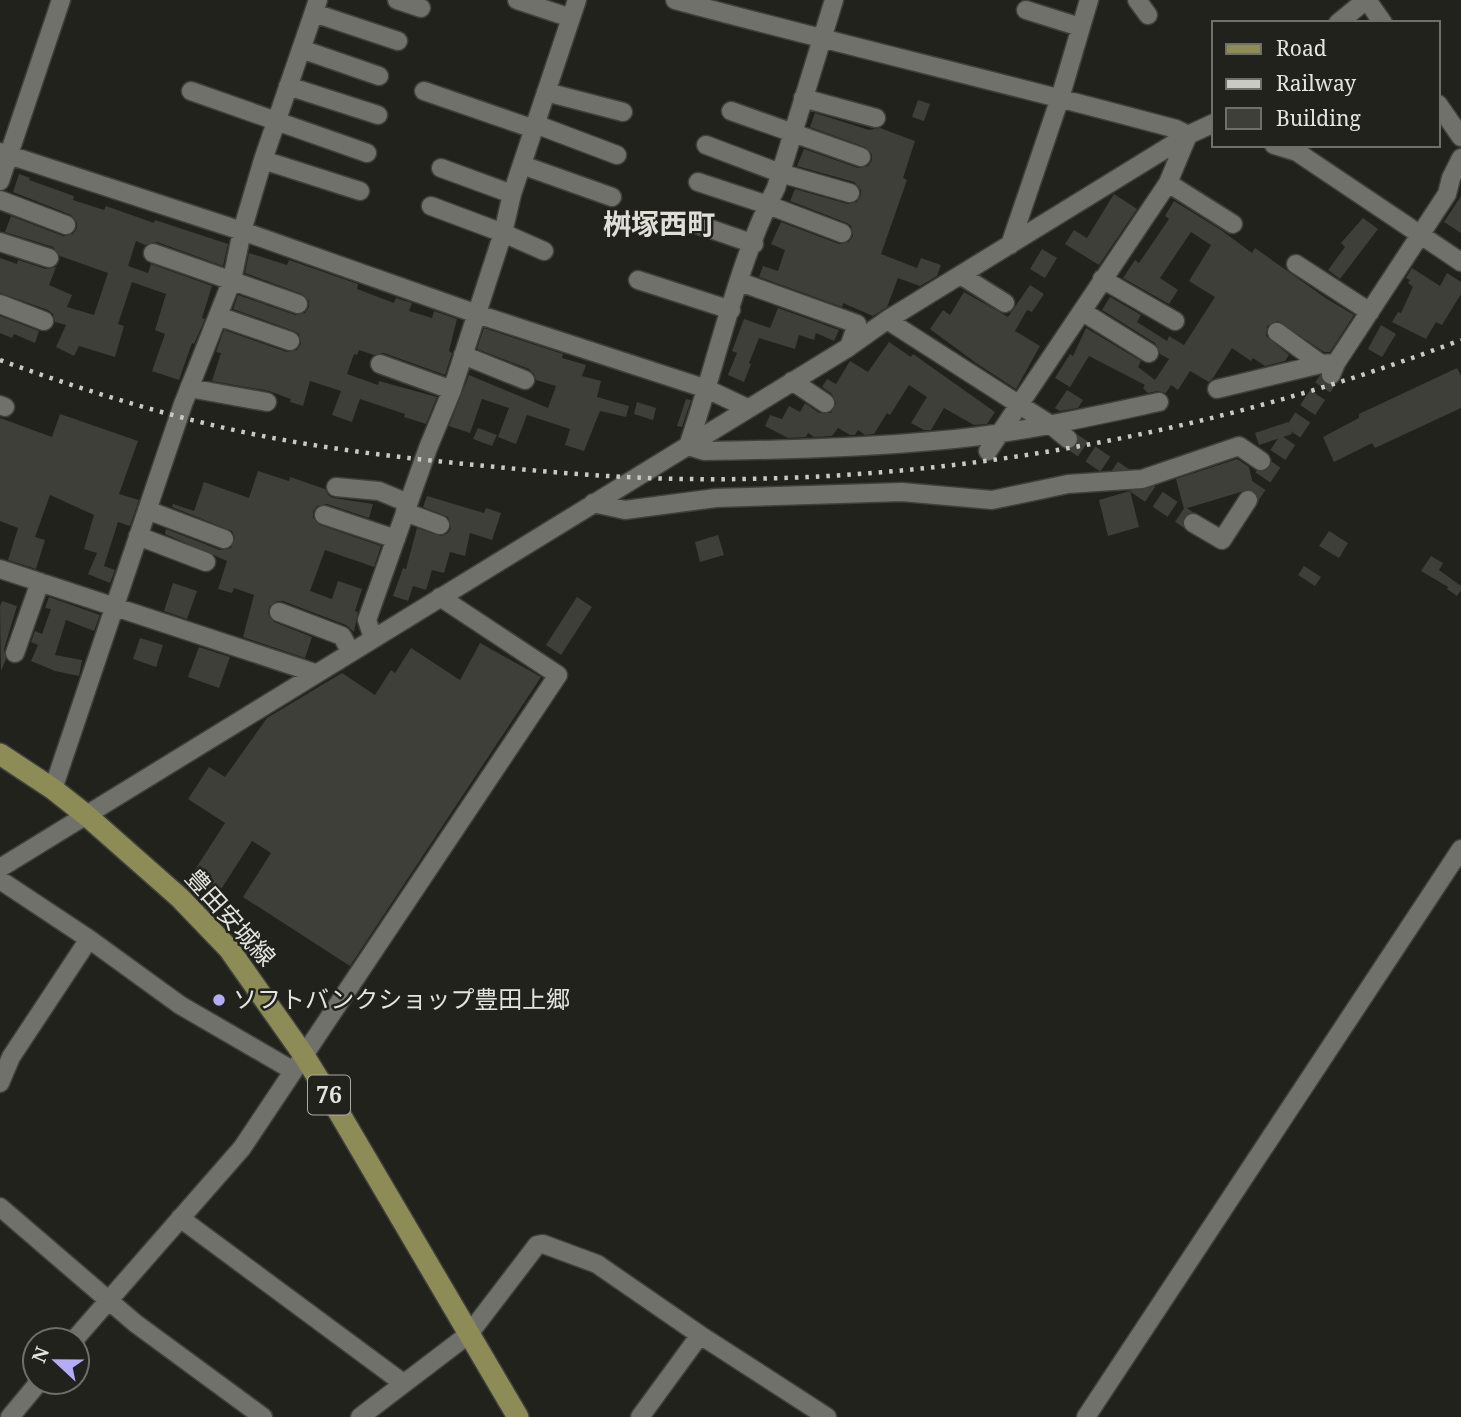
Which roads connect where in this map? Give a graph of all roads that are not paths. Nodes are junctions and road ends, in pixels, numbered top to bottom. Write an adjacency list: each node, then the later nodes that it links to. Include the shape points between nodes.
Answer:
1 (61, 0): 42 (street)
2 (397, 0): 11 (street)
3 (517, 0): 14 (street)
4 (577, 0): 14 (street)
5 (675, 0): 18 (street)
6 (834, 0): 18 (street)
7 (1089, 0): 17 (street)
8 (1137, 0): 13 (street)
9 (1367, 0): 15 (street); 16 (street)
10 (316, 6): 19 (street); 20 (street)
11 (421, 8)
12 (1026, 10): 17 (street)
13 (1148, 15)
14 (571, 18): 25 (street)
15 (1341, 21)
16 (1382, 21)
17 (1080, 27): 26 (street)
18 (821, 39): 26 (street); 27 (street)
19 (398, 41)
20 (301, 49): 21 (street); 22 (street)
21 (379, 76)
22 (288, 86): 31 (street); 33 (street)
23 (424, 90): 35 (street)
24 (191, 91): 33 (street)
25 (546, 92): 30 (street); 35 (street)
26 (1060, 97): 37 (street); 69 (street)
27 (803, 98): 32 (street); 36 (street)
28 (1440, 107): 38 (street)
29 (731, 111): 36 (street)
30 (623, 112)
31 (378, 115)
32 (876, 118)
33 (276, 121): 41 (street); 46 (street)
34 (1212, 125): 37 (street)
35 (535, 126): 43 (street); 47 (street)
36 (793, 131): 44 (street); 49 (street)
37 (1188, 135): 52 (street); 69 (street)
38 (1461, 137)
39 (706, 145): 49 (street)
40 (1281, 147): 66 (street, via 1297,152)
41 (367, 153)
42 (4, 154): 50 (street); 63 (street)
43 (617, 155)
44 (861, 157)
45 (1461, 158): 66 (street, via 1447,194)
46 (263, 160): 53 (street); 63 (street)
47 (522, 165): 55 (street); 56 (street)
48 (440, 168): 55 (street)
49 (780, 173): 54 (street); 58 (street)
50 (0, 181)
51 (698, 182): 58 (street)
52 (1168, 183): 61 (street); 76 (street)
53 (360, 191)
54 (850, 193)
55 (512, 194): 64 (street)
56 (612, 197)
57 (0, 200): 62 (street)
58 (768, 205): 65 (street); 68 (street)
59 (431, 206): 64 (street)
60 (685, 220): 68 (street)
61 (1233, 224)
62 (65, 225)
63 (242, 231): 77 (street); 86 (street)
64 (503, 233): 70 (street); 86 (street)
65 (842, 233)
66 (1421, 237): 73 (street); 85 (street)
67 (0, 242): 72 (street)
68 (754, 244): 79 (street)
69 (1010, 245): 75 (street)
70 (544, 251)
71 (153, 253): 77 (street)
72 (50, 258)
73 (1461, 262)
74 (1296, 264): 85 (street)
75 (961, 276): 80 (street); 88 (street)
76 (1102, 279): 84 (street); 90 (street)
77 (232, 280): 82 (street); 87 (street)
78 (638, 280): 83 (street)
79 (740, 282): 83 (street); 93 (street, via 857,324)
80 (1004, 303)
81 (0, 304): 89 (street)
82 (298, 304)
83 (731, 310): 101 (street)
84 (1083, 312): 94 (street); 107 (street)
85 (1370, 313): 97 (street)
86 (477, 314): 95 (street); 101 (street, via 533,337)
87 (218, 316): 92 (street); 100 (street)
88 (887, 320): 93 (street); 107 (street)
89 (44, 321)
90 (1175, 321)
91 (1277, 332): 97 (street)
92 (290, 341)
93 (849, 347): 99 (street)
94 (1149, 353)
95 (463, 355): 98 (street); 103 (street)
96 (380, 364): 103 (street)
97 (1329, 368): 102 (street)
98 (525, 380)
99 (792, 381): 106 (street); 108 (street)
100 (189, 388): 104 (street); 119 (street)
101 (707, 389): 108 (street); 112 (street)
102 (1217, 389)
103 (452, 390): 118 (street)
104 (267, 402)
105 (1159, 402): 109 (street)
106 (825, 403)
107 (1021, 406): 109 (street); 110 (street)
108 (747, 408): 112 (street)
109 (1051, 425): 110 (street); 111 (street)
110 (1000, 432): 112 (street, via 805,450 704,451); 113 (street)
111 (1068, 439)
112 (688, 446): 117 (street)
113 (989, 451)
114 (1261, 461): 117 (street, via 1239,446 1142,479 1068,484 992,500 902,492 716,498 625,510)
115 (336, 487): 118 (street, via 379,491)
116 (1248, 500): 121 (street, via 1222,540)
117 (593, 503): 129 (street)
118 (407, 508): 122 (street); 125 (street)
119 (147, 510): 123 (street); 124 (street)
120 (324, 515): 125 (street)
121 (1193, 523)
122 (440, 525)
123 (138, 536): 126 (street); 130 (street)
124 (224, 539)
125 (396, 539): 132 (street, via 367,620)
126 (206, 562)
127 (0, 569): 128 (street)
128 (40, 582): 130 (street); 134 (street)
129 (440, 597): 132 (street); 143 (street, via 558,675)
130 (114, 607): 135 (street); 137 (street)
131 (279, 612): 133 (street, via 342,636)
132 (373, 638): 133 (street)
133 (350, 652): 135 (street)
134 (15, 653)
135 (315, 673): 138 (street)
136 (0, 754): 137 (main road, 豊田安城線 / 76)
137 (53, 789): 138 (main road, 豊田安城線 / 76)
138 (86, 815): 140 (street); 143 (main road, 豊田安城線 / 76, via 180,898 229,949)
139 (1461, 849): 159 (street)
140 (0, 868)
141 (0, 880): 142 (street)
142 (89, 939): 143 (street, via 180,1005); 144 (street, via 11,1057)
143 (298, 1062): 146 (street, via 242,1148); 149 (main road, 豊田安城線 / 76)
144 (0, 1083)
145 (0, 1207): 147 (street)
146 (180, 1218): 147 (street); 151 (street)
147 (108, 1300): 148 (street); 154 (street)
148 (86, 1326)
149 (469, 1334): 150 (street, via 537,1245 543,1244 597,1264); 151 (street); 156 (main road, 豊田安城線 / 76)
150 (700, 1335): 157 (street); 158 (street)
151 (403, 1382): 155 (street)
152 (26, 1396): 153 (street)
153 (10, 1413)
154 (263, 1417)
155 (360, 1417)
156 (518, 1417)
157 (640, 1417)
158 (827, 1417)
159 (1086, 1417)

